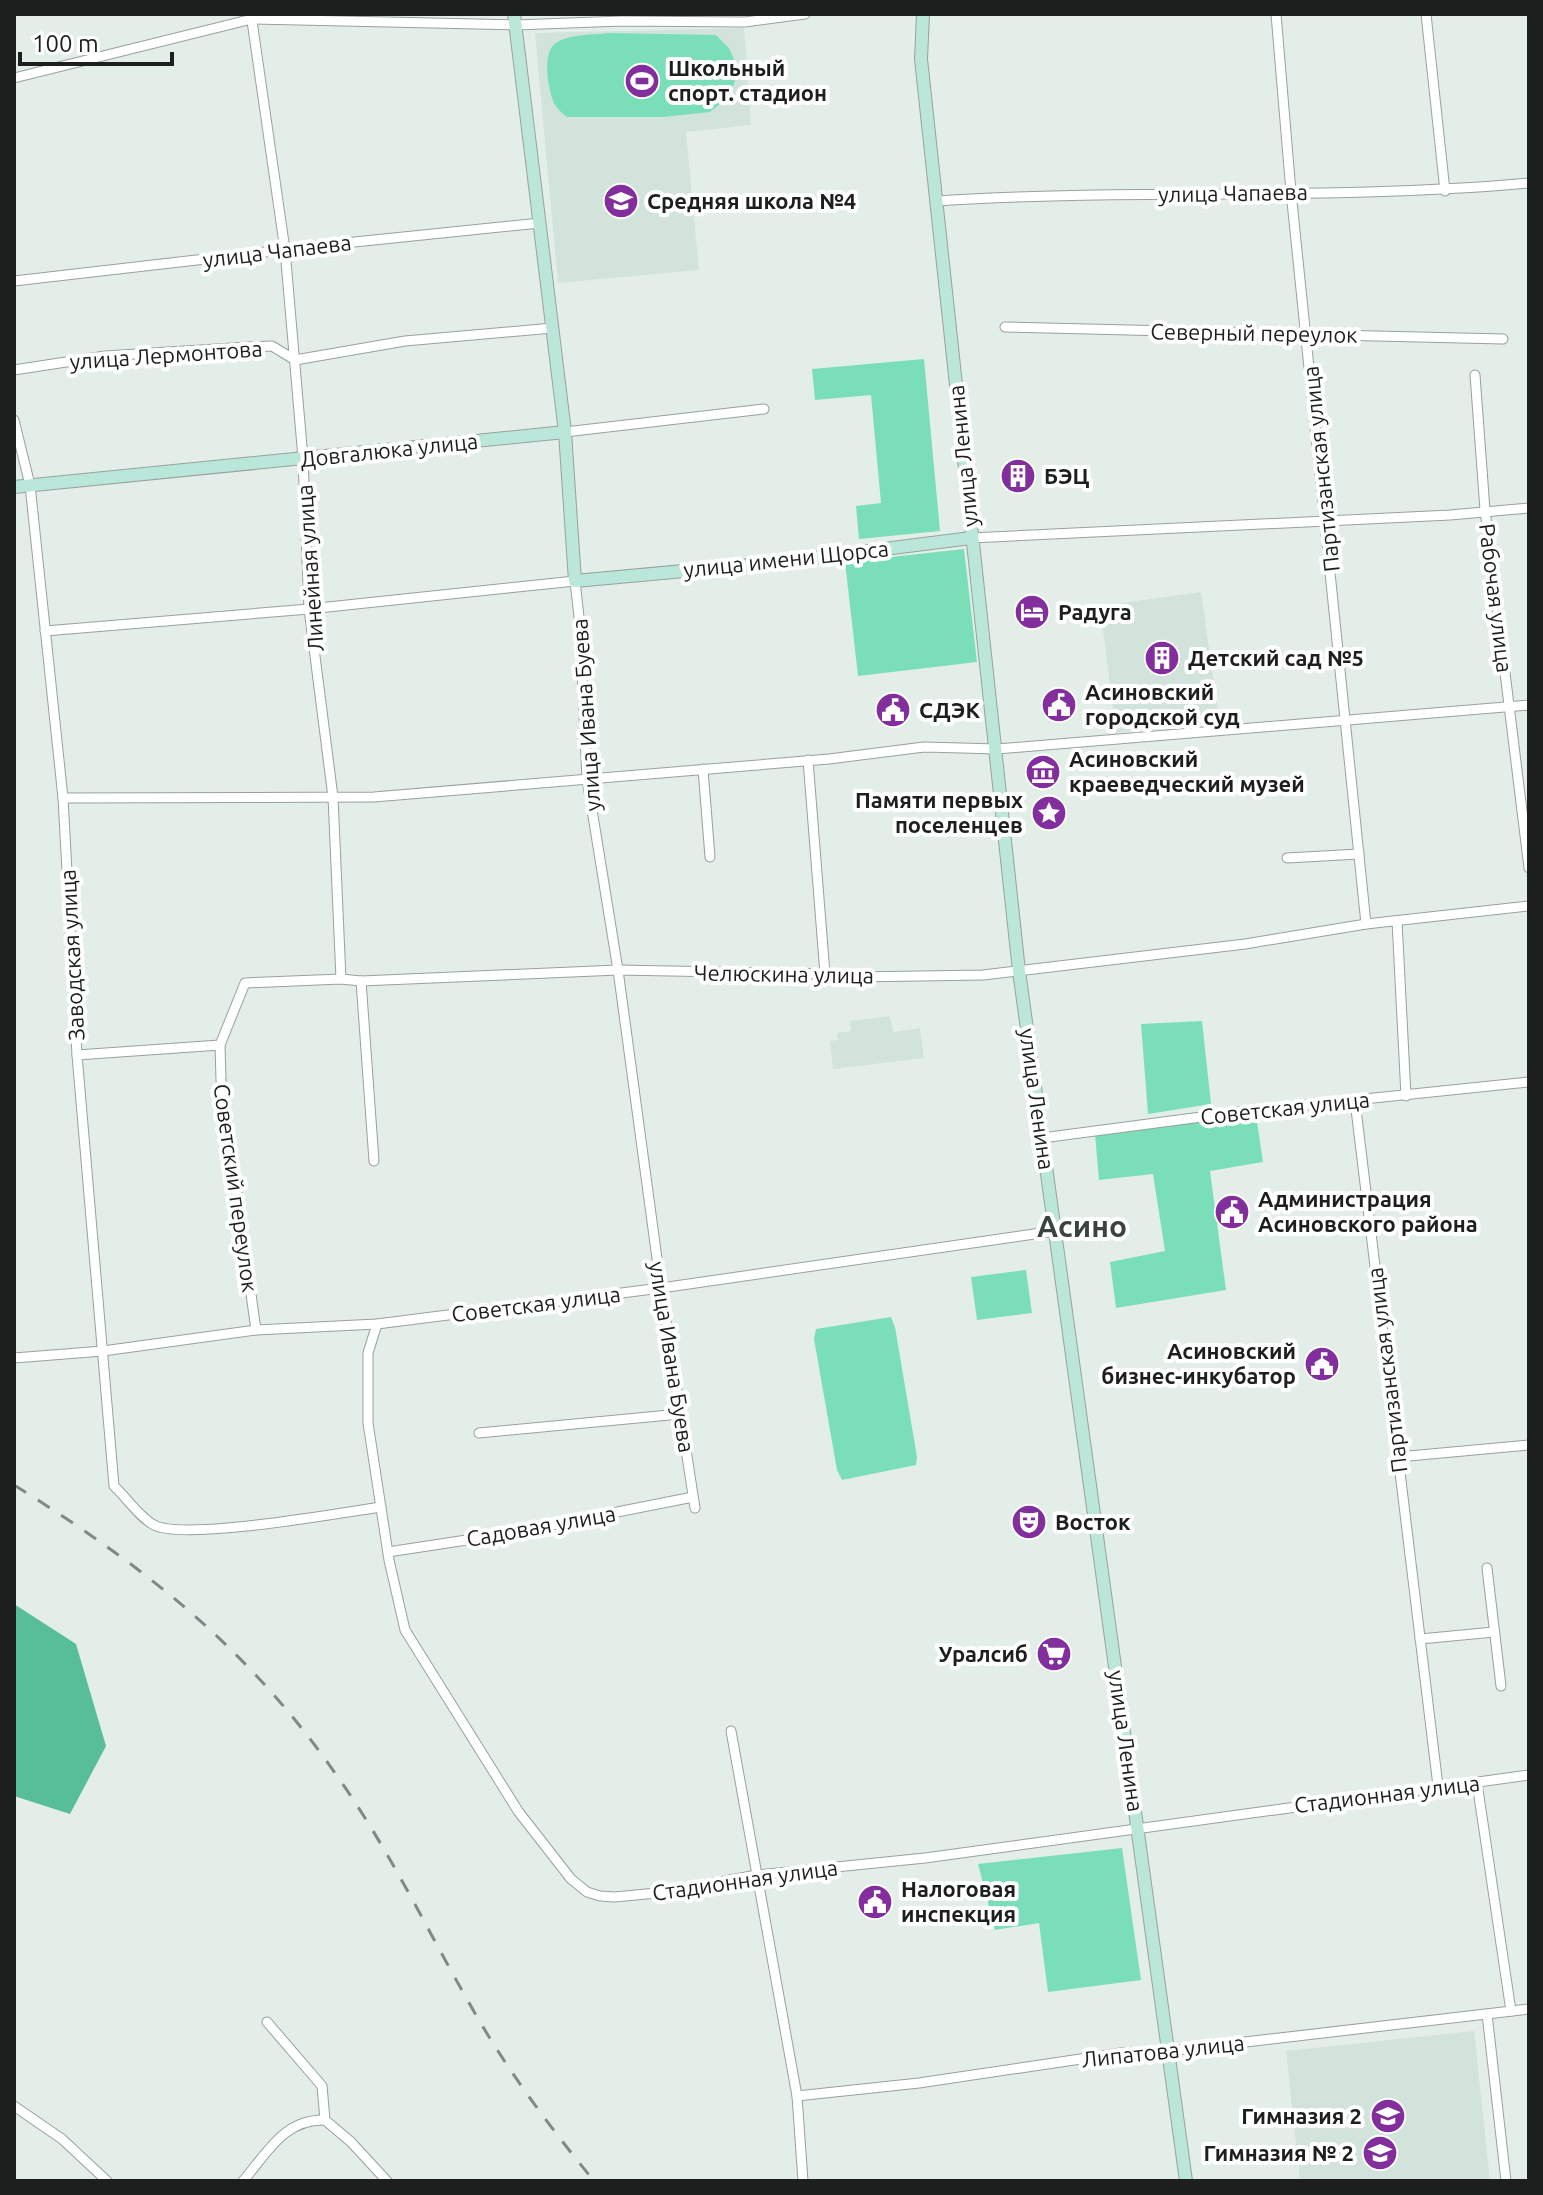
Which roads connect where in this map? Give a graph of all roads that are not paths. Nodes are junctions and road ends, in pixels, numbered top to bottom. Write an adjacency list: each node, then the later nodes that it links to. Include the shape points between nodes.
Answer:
1 (805, 14): 5 (street)
2 (923, 14): 13 (main road, улица Ленина, via 921,59)
3 (1276, 14): 12 (street, Партизанская улица)
4 (1426, 14): 11 (street)
5 (790, 15): 7 (street, via 745,22)
6 (252, 16): 8 (street); 9 (street); 15 (street, Линейная улица)
7 (595, 19): 8 (street)
8 (515, 20): 14 (main road, улица Ивана Буева)
9 (14, 78)
10 (1529, 183): 11 (street, улица Чапаева)
11 (1445, 191): 12 (street, улица Чапаева)
12 (1291, 192): 13 (street, улица Чапаева); 19 (street, Партизанская улица)
13 (937, 201): 33 (main road, улица Ленина)
14 (540, 223): 15 (street, улица Чапаева); 18 (main road, улица Ивана Буева)
15 (285, 250): 16 (street, улица Чапаева); 21 (street, Линейная улица)
16 (14, 281)
17 (1005, 327): 19 (street, Северный переулок)
18 (553, 328): 21 (street, улица Лермонтова, via 405,341); 26 (main road, улица Ивана Буева)
19 (1307, 335): 20 (street, Северный переулок); 32 (street, Партизанская улица)
20 (1503, 339)
21 (295, 360): 22 (street, улица Лермонтова, via 272,346 105,356); 27 (street, Линейная улица)
22 (14, 370)
23 (1475, 375): 31 (street, Рабочая улица)
24 (764, 409): 26 (street, Довгалюка улица)
25 (14, 420): 28 (street, Заводская улица)
26 (565, 432): 27 (main road, Довгалюка улица); 34 (main road, улица Ивана Буева)
27 (303, 458): 28 (main road, Довгалюка улица); 35 (street, Линейная улица)
28 (30, 485): 29 (main road, Довгалюка улица); 36 (street, Заводская улица)
29 (14, 487)
30 (1529, 508): 31 (street, улица имени Щорса)
31 (1485, 510): 32 (street, улица имени Щорса); 38 (street, Рабочая улица)
32 (1327, 521): 33 (street, улица имени Щорса); 39 (street, Партизанская улица)
33 (971, 538): 34 (main road, улица имени Щорса); 40 (main road, улица Ленина)
34 (575, 581): 35 (street, улица имени Щорса); 43 (street, улица Ивана Буева)
35 (309, 609): 36 (street, улица имени Щорса); 44 (street, Линейная улица)
36 (45, 631): 45 (street, Заводская улица)
37 (1529, 705): 38 (street)
38 (1510, 706): 39 (street); 49 (street, Рабочая улица)
39 (1345, 720): 40 (street); 46 (street, Партизанская улица)
40 (997, 749): 41 (street, via 924,747); 54 (main road, улица Ленина)
41 (808, 760): 42 (street); 55 (street)
42 (703, 769): 43 (street); 47 (street)
43 (587, 779): 44 (street); 53 (street, улица Ивана Буева)
44 (333, 797): 45 (street); 56 (street, Линейная улица)
45 (63, 798): 59 (street, Заводская улица)
46 (1359, 854): 48 (street); 52 (street, Партизанская улица)
47 (710, 857)
48 (1287, 858)
49 (1529, 868)
50 (1529, 906): 51 (street, Челюскина улица)
51 (1397, 921): 52 (street, Челюскина улица); 61 (street)
52 (1366, 924): 54 (street, Челюскина улица)
53 (618, 970): 55 (street, Челюскина улица); 57 (street, Челюскина улица); 66 (street, улица Ивана Буева)
54 (1019, 971): 55 (street, Челюскина улица); 63 (main road, улица Ленина)
55 (825, 974)
56 (341, 979): 57 (street, Челюскина улица); 58 (street, Челюскина улица, via 245,983)
57 (361, 981): 64 (street)
58 (220, 1045): 59 (street); 68 (street, Советский переулок)
59 (77, 1055): 69 (street, Заводская улица)
60 (1529, 1082): 61 (street, Советская улица)
61 (1406, 1096): 62 (street, Советская улица)
62 (1355, 1101): 63 (street, Советская улица); 74 (street, Партизанская улица)
63 (1042, 1138): 65 (main road, улица Ленина)
64 (374, 1161)
65 (1055, 1231): 66 (street, Советская улица); 87 (main road, улица Ленина)
66 (661, 1288): 67 (street, Советская улица); 71 (street, улица Ивана Буева)
67 (377, 1324): 68 (street, Советская улица); 76 (street, Стадионная улица, via 368,1353 368,1423)
68 (256, 1330): 69 (street, Советская улица)
69 (103, 1351): 70 (street, Советская улица); 76 (street, Заводская улица, via 114,1486 154,1524 177,1531 214,1529)
70 (14, 1358)
71 (680, 1414): 72 (street); 75 (street, улица Ивана Буева)
72 (479, 1433)
73 (1529, 1445): 74 (street)
74 (1398, 1457): 81 (street, Партизанская улица)
75 (693, 1497): 77 (street, улица Ивана Буева); 78 (street, Садовая улица)
76 (381, 1507): 78 (street, Стадионная улица)
77 (695, 1508)
78 (388, 1552): 88 (street, Стадионная улица, via 405,1630 518,1811 571,1879 587,1892 615,1897)
79 (1487, 1568): 80 (street)
80 (1494, 1632): 81 (street); 82 (street)
81 (1420, 1639): 86 (street, Партизанская улица)
82 (1501, 1686)
83 (731, 1731): 88 (street)
84 (1529, 1775): 85 (street, Стадионная улица)
85 (1477, 1783): 86 (street, Стадионная улица); 90 (street)
86 (1438, 1786): 87 (street, Стадионная улица)
87 (1138, 1828): 88 (street, Стадионная улица); 93 (main road, улица Ленина)
88 (757, 1875): 94 (street)
89 (1529, 2009): 90 (street, Липатова улица)
90 (1511, 2011): 91 (street, Липатова улица)
91 (1487, 2014): 93 (street, Липатова улица); 102 (street)
92 (267, 2022): 96 (street, via 322,2086)
93 (1168, 2051): 94 (street, Липатова улица); 101 (main road, улица Ленина)
94 (797, 2096): 100 (street)
95 (14, 2106): 97 (street, via 62,2139)
96 (325, 2120): 98 (street, via 308,2120 286,2131); 99 (street)
97 (107, 2181)
98 (243, 2181)
99 (387, 2181)
100 (803, 2181)
101 (1186, 2181)
102 (1506, 2181)

